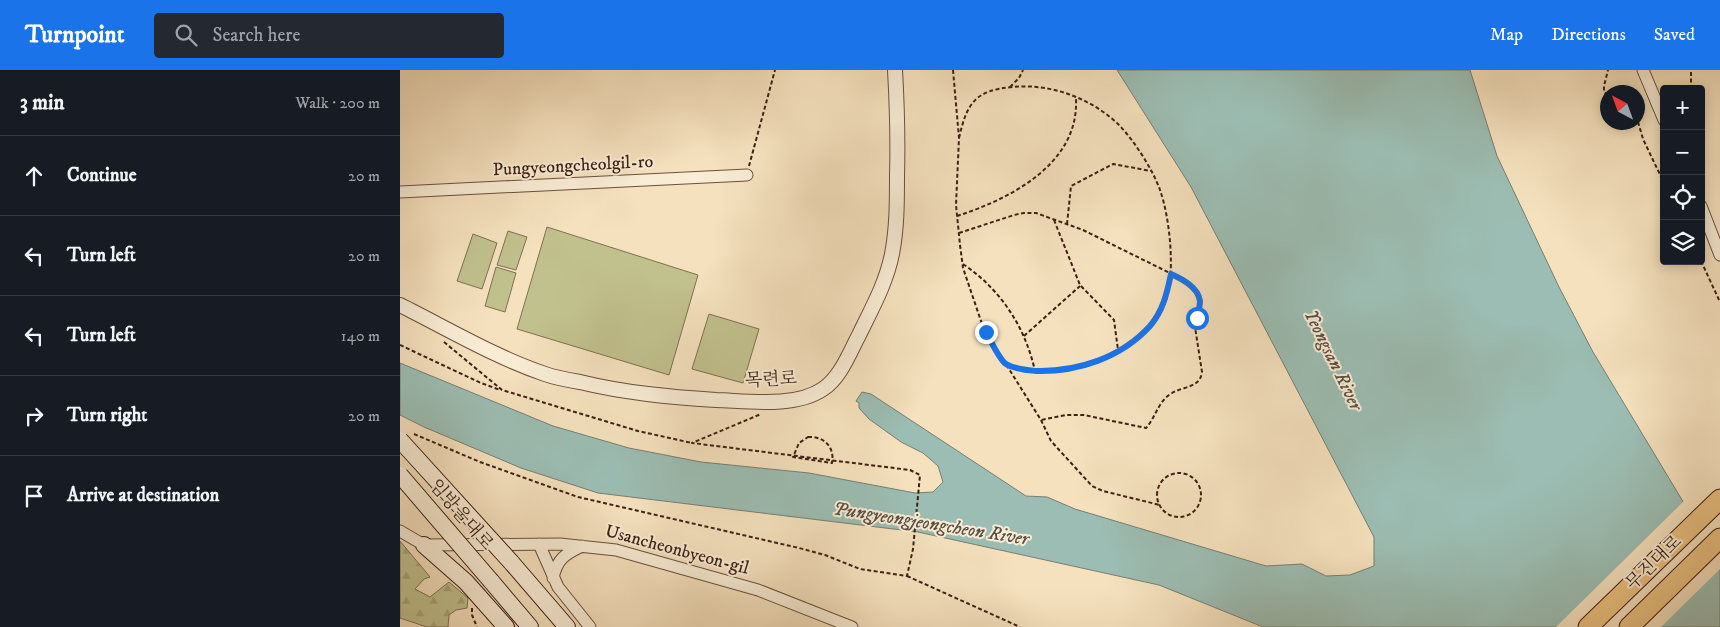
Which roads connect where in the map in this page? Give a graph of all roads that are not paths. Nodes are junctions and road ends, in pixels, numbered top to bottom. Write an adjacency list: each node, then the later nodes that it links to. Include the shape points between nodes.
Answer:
1 (896, 70): 8 (street, 목련로, via 897,220 892,254 882,288 845,361 824,389 810,396 758,402 666,397 609,389 547,375 517,364)
2 (1643, 70): 3 (street)
3 (1660, 110)
4 (747, 175): 5 (street, Pungyeongcheolgil-ro)
5 (400, 192)
6 (1705, 216): 7 (street)
7 (1720, 255)
8 (400, 305)
9 (404, 436): 20 (main road, bridge)
10 (400, 475): 19 (main road, 임방울대로, bridge)
11 (1720, 499): 23 (highway, 무진대로)
12 (400, 531): 15 (street)
13 (1720, 538): 24 (highway)
14 (539, 544): 15 (street, Usancheonbyeon-gil); 16 (street, Usancheonbyeon-gil); 17 (street)
15 (424, 545): 18 (main road, via 466,582)
16 (584, 546): 17 (street, via 559,561); 22 (street, Usancheonbyeon-gil, via 616,550 758,590)
17 (553, 578): 21 (street, via 563,596)
18 (506, 627)
19 (530, 627)
20 (567, 627)
21 (590, 627)
22 (852, 627)
23 (1588, 627)
24 (1629, 627)

